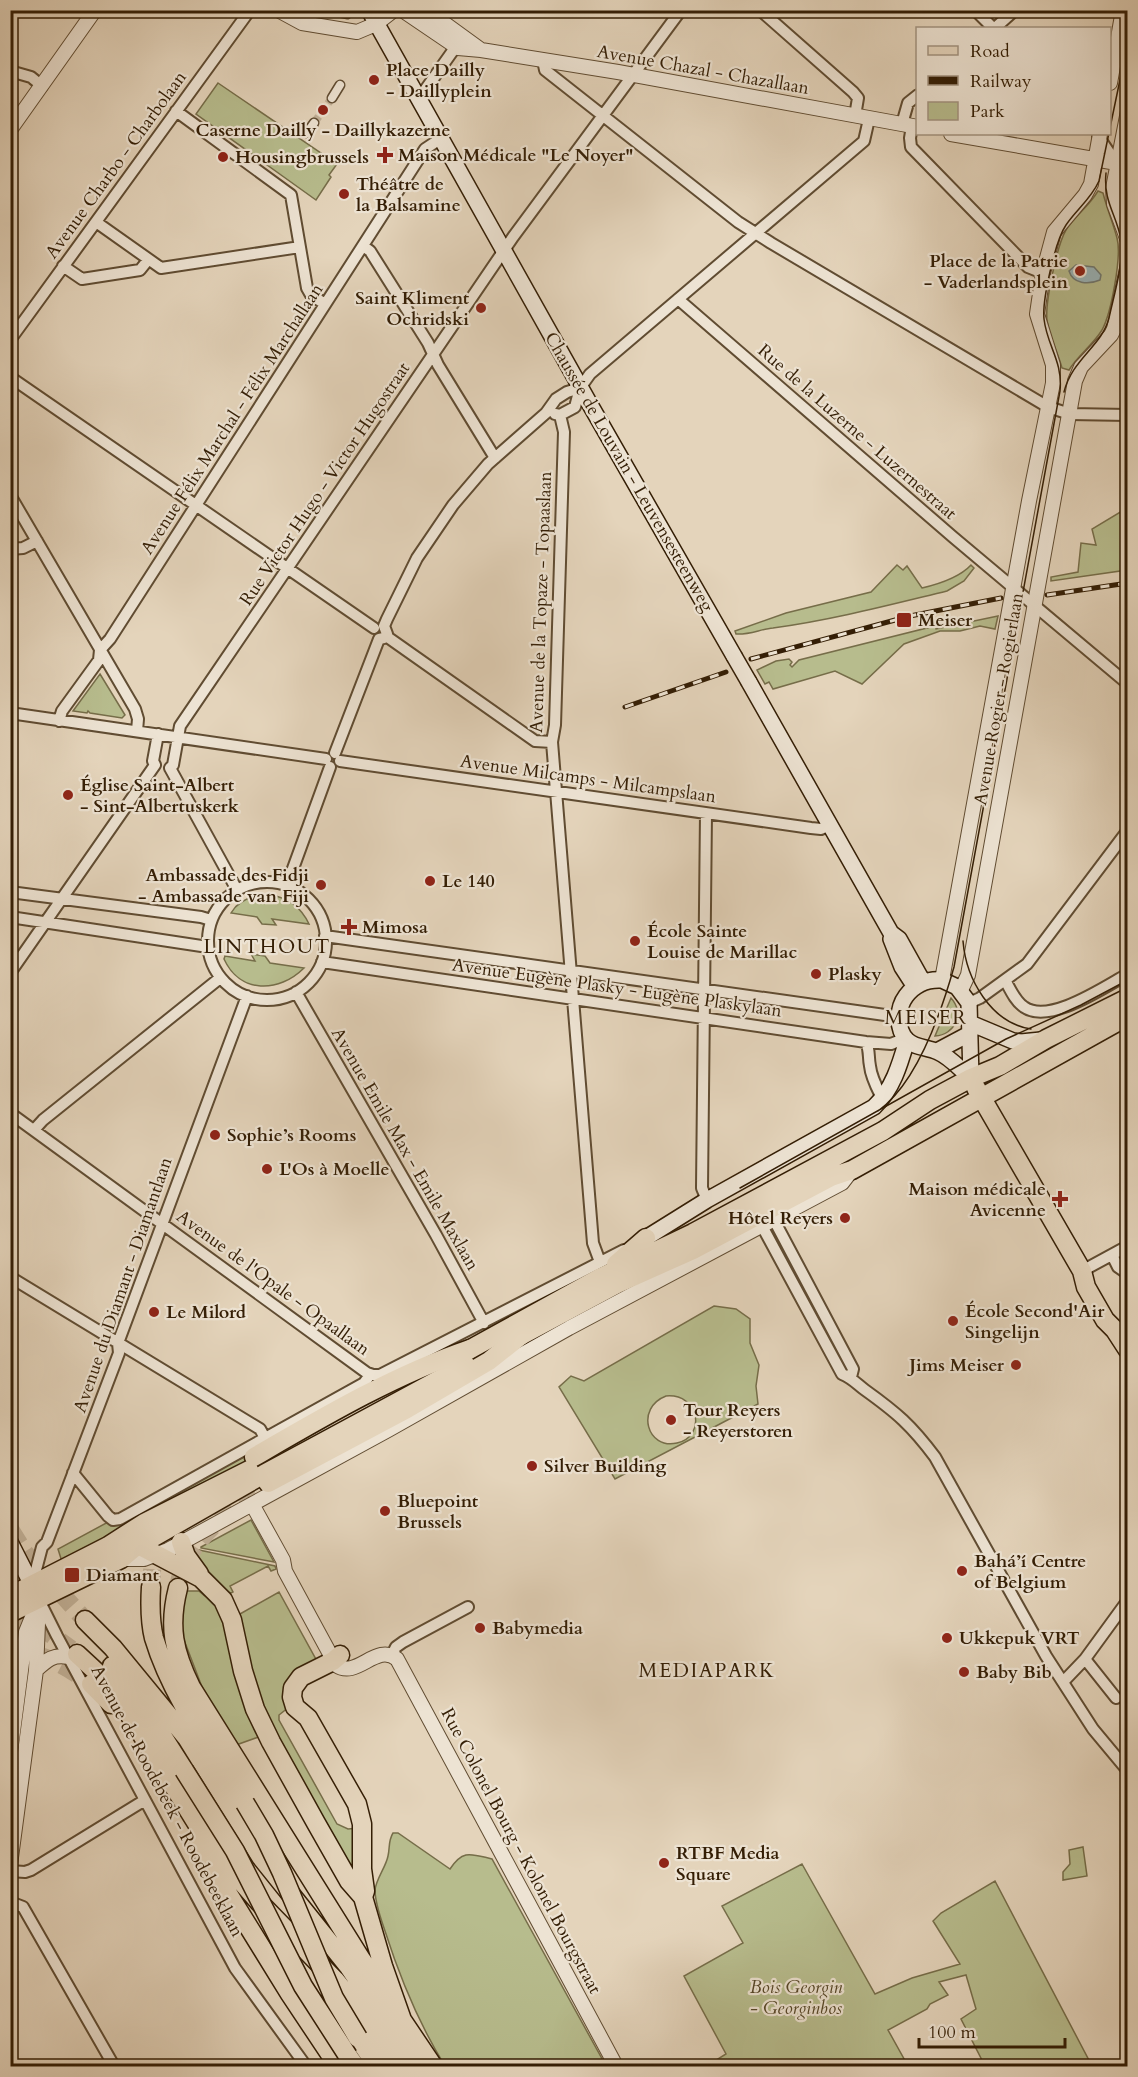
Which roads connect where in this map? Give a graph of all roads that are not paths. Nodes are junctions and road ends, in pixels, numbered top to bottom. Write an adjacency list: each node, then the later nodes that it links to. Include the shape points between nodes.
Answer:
1 (95, 10): 24 (street)
2 (250, 10): 28 (street, Avenue Charbo - Charbolaan)
3 (278, 10): 13 (street)
4 (329, 10): 14 (street)
5 (394, 10): 15 (street)
6 (402, 10): 18 (street)
7 (426, 10): 18 (street)
8 (681, 10): 21 (street, Rue Victor Hugo - Victor Hugostraat)
9 (760, 10): 31 (street, via 853,92 858,99)
10 (975, 10): 16 (street)
11 (1015, 10): 17 (street)
12 (1123, 10): 22 (street)
13 (311, 14): 15 (street, via 357,33)
14 (347, 14)
15 (372, 17): 27 (main road, Chaussée de Louvain - Leuvensesteenweg)
16 (993, 27)
17 (995, 27)
18 (460, 42): 19 (street, Avenue Chazal - Chazallaan, via 481,50); 27 (street)
19 (543, 60): 21 (street, Avenue Chazal - Chazallaan); 30 (street, via 545,70)
20 (10, 71): 24 (street, via 31,77)
21 (633, 75): 30 (street, Rue Victor Hugo - Victor Hugostraat); 31 (street, Avenue Chazal - Chazallaan)
22 (1111, 77)
23 (340, 85): 26 (street)
24 (42, 86): 35 (street)
25 (916, 97): 34 (street, via 908,103)
26 (332, 98)
27 (418, 100): 39 (main road, Chaussée de Louvain - Leuvensesteenweg)
28 (176, 111): 42 (street, Avenue Charbo - Charbolaan); 46 (street, via 291,195)
29 (1128, 111): 41 (street)
30 (603, 116): 43 (street); 47 (street, Rue Victor Hugo - Victor Hugostraat)
31 (855, 116): 32 (street, Avenue Chazal - Chazallaan)
32 (870, 119): 34 (street, Avenue Chazal - Chazallaan); 43 (street, via 864,141)
33 (314, 123): 36 (street)
34 (910, 126): 51 (street, via 911,147 1028,267)
35 (10, 130)
36 (307, 134)
37 (957, 135): 40 (street)
38 (1098, 135): 40 (street); 41 (street)
39 (440, 140): 45 (street, Avenue Félix Marchal - Félix Marchallaan, via 425,149); 47 (main road, Chaussée de Louvain - Leuvensesteenweg)
40 (1097, 159): 41 (street); 51 (street, via 1085,195 1054,232)
41 (1122, 165): 44 (street, via 1114,179 1113,198)
42 (96, 222): 48 (street); 50 (street, Avenue Charbo - Charbolaan)
43 (756, 233): 52 (street); 58 (street)
44 (1128, 241)
45 (363, 246): 53 (street, Avenue Félix Marchal - Félix Marchallaan); 55 (street, via 370,251)
46 (300, 247): 48 (street, via 164,269); 53 (street, via 308,292)
47 (503, 251): 55 (street, Rue Victor Hugo - Victor Hugostraat); 57 (main road, Chaussée de Louvain - Leuvensesteenweg)
48 (148, 260): 50 (street, via 140,270 82,279)
49 (1128, 264): 60 (street, via 1114,328 1082,366 1075,381)
50 (63, 266): 54 (street, Avenue Charbo - Charbolaan)
51 (1043, 273): 58 (street, via 1037,314 1054,373)
52 (678, 299): 57 (street, via 590,374); 69 (street, Rue de la Luzerne - Luzernestraat)
53 (326, 304): 65 (street, Avenue Félix Marchal - Félix Marchallaan)
54 (10, 340)
55 (433, 353): 63 (street); 68 (street, Rue Victor Hugo - Victor Hugostraat)
56 (10, 377): 65 (street)
57 (580, 388): 59 (street, via 556,399); 61 (street, via 575,406); 85 (main road, Chaussée de Louvain - Leuvensesteenweg, bridge)
58 (1048, 407): 60 (street); 69 (street, Avenue Rogier - Rogierlaan)
59 (546, 413): 61 (street); 63 (street)
60 (1070, 414): 62 (street); 70 (street, Avenue Rogier - Rogierlaan)
61 (560, 415): 79 (street, Avenue de la Topaze - Topaaslaan, via 564,432 563,490)
62 (1128, 415)
63 (495, 458): 71 (street, via 453,505 417,558)
64 (10, 495): 66 (street)
65 (196, 505): 68 (street); 72 (street, Avenue Félix Marchal - Félix Marchallaan)
66 (37, 541): 67 (street); 72 (street)
67 (10, 549)
68 (288, 567): 71 (street); 78 (street, Rue Victor Hugo - Victor Hugostraat, via 180,726)
69 (1014, 589): 70 (street, Rue de la Luzerne - Luzernestraat); 101 (street, Avenue Rogier - Rogierlaan)
70 (1034, 605): 73 (street, Rue de la Luzerne - Luzernestraat); 107 (street, Avenue Rogier - Rogierlaan)
71 (380, 632): 79 (street, via 536,741); 80 (street)
72 (100, 650): 75 (street, Avenue Félix Marchal - Félix Marchallaan, via 99,660); 76 (street, via 135,709)
73 (1128, 684)
74 (10, 714): 75 (street, Avenue Milcamps - Milcampslaan)
75 (59, 721): 76 (street, Avenue Milcamps - Milcampslaan)
76 (136, 731): 77 (street, Avenue Milcamps - Milcampslaan)
77 (158, 734): 78 (street, Avenue Milcamps - Milcampslaan); 81 (street)
78 (177, 737): 80 (street, Avenue Milcamps - Milcampslaan); 82 (street)
79 (552, 742): 83 (street, Avenue de la Topaze - Topaaslaan)
80 (333, 760): 83 (street, Avenue Milcamps - Milcampslaan); 87 (street)
81 (155, 765): 82 (street); 90 (street)
82 (170, 768): 88 (street)
83 (556, 791): 84 (street, Avenue Milcamps - Milcampslaan); 97 (street, Avenue de la Topaze - Topaaslaan)
84 (706, 813): 85 (street, Avenue Milcamps - Milcampslaan, via 821,830); 104 (street)
85 (830, 825): 103 (main road, Chaussée de Louvain - Leuvensesteenweg, via 891,933 902,967)
86 (1128, 830): 102 (street, via 1027,964)
87 (287, 885): 88 (street, via 271,882); 94 (street, via 316,909)
88 (237, 890): 92 (street)
89 (10, 892): 90 (street)
90 (61, 898): 92 (street); 93 (street)
91 (10, 917): 93 (street)
92 (211, 920): 95 (street)
93 (45, 922): 95 (street); 98 (street)
94 (326, 936): 96 (street); 97 (street, Avenue Eugène Plasky - Eugène Plaskylaan)
95 (208, 947): 100 (street)
96 (322, 962): 105 (street); 108 (street, Avenue Eugène Plasky - Eugène Plaskylaan)
97 (570, 969): 104 (street, Avenue Eugène Plasky - Eugène Plaskylaan); 108 (street, Avenue de la Topaze - Topaaslaan)
98 (10, 973)
99 (1128, 974): 102 (street, via 1048,1012 1025,1008)
100 (220, 978): 106 (street); 122 (street)
101 (942, 980): 103 (main road); 107 (main road, via 954,984)
102 (1005, 980): 107 (street, via 980,998)
103 (919, 984): 112 (main road, via 900,1005)
104 (704, 989): 111 (street); 112 (street, Avenue Eugène Plasky - Eugène Plaskylaan)
105 (296, 992): 106 (street, via 265,1000); 134 (street, Avenue Emile Max - Emile Maxlaan)
106 (247, 996): 125 (street, Avenue du Diamant - Diamantlaan)
107 (965, 997): 113 (main road)
108 (572, 998): 111 (street, Avenue Eugène Plasky - Eugène Plaskylaan); 130 (street, Avenue de la Topaze - Topaaslaan, via 593,1243)
109 (1128, 998): 115 (main road)
110 (1128, 1016): 120 (main road)
111 (703, 1017): 116 (street, Avenue Eugène Plasky - Eugène Plaskylaan); 124 (street, via 702,1188)
112 (899, 1017): 114 (main road)
113 (970, 1029): 115 (main road, via 1013,1041); 117 (main road); 118 (main road)
114 (907, 1039): 116 (street); 117 (main road); 119 (main road, via 893,1080)
115 (1046, 1040): 118 (main road)
116 (868, 1047): 119 (street, via 869,1064)
117 (938, 1052): 118 (main road)
118 (971, 1078): 120 (main road); 130 (main road, via 912,1110 883,1131 704,1227)
119 (880, 1093): 124 (main road, via 874,1107)
120 (982, 1098): 123 (main road); 131 (main road)
121 (10, 1113): 122 (street, Avenue de l'Opale - Opaallaan)
122 (34, 1130): 125 (street, Avenue de l'Opale - Opaallaan)
123 (852, 1170): 126 (street, via 842,1183); 135 (main road, via 831,1177 693,1250 639,1272)
124 (707, 1200): 127 (main road)
125 (162, 1222): 136 (street, Avenue du Diamant - Diamantlaan); 139 (street, Avenue de l'Opale - Opaallaan)
126 (768, 1223): 144 (street); 166 (street, via 842,1374 906,1421 935,1457)
127 (646, 1238): 130 (main road)
128 (1128, 1246): 129 (street)
129 (1112, 1255): 131 (street); 132 (street, via 1118,1268)
130 (601, 1270): 134 (street); 137 (main road)
131 (1082, 1271): 138 (main road, via 1094,1283)
132 (1128, 1274)
133 (10, 1277): 136 (street)
134 (484, 1323): 139 (street)
135 (523, 1334): 143 (main road, via 489,1361); 148 (main road)
136 (118, 1342): 140 (street, via 260,1429); 142 (street, Avenue du Diamant - Diamantlaan, via 118,1353)
137 (470, 1349): 141 (main road, via 440,1359 339,1408); 145 (main road)
138 (1128, 1350)
139 (371, 1377): 140 (street)
140 (266, 1438): 142 (street, via 112,1520)
141 (254, 1457)
142 (73, 1473): 154 (street, Avenue du Diamant - Diamantlaan, via 42,1547)
143 (268, 1483)
144 (252, 1504): 147 (street); 164 (street, via 283,1560 285,1571)
145 (123, 1537): 148 (main road); 154 (main road)
146 (10, 1542): 154 (main road, Avenue de Roodebeek - Roodebeeklaan)
147 (181, 1542): 149 (street); 151 (main road)
148 (140, 1545): 149 (main road); 150 (main road)
149 (159, 1555): 150 (street); 151 (main road)
150 (121, 1560): 154 (main road)
151 (201, 1578): 175 (main road, via 223,1600 232,1620 248,1691 271,1742 349,1881)
152 (151, 1587): 181 (main road, bridge, via 153,1630 170,1679 264,1835 334,1998)
153 (178, 1588): 177 (main road, via 172,1634 191,1687)
154 (36, 1592): 155 (main road); 158 (main road); 160 (street, Avenue de Roodebeek - Roodebeeklaan); 162 (street); 165 (street)
155 (10, 1596)
156 (1128, 1600): 163 (street)
157 (468, 1607): 161 (street, via 403,1642)
158 (10, 1613)
159 (10, 1642): 162 (street)
160 (73, 1655): 165 (street, via 52,1657); 171 (street, Avenue de Roodebeek - Roodebeeklaan); 182 (main road, via 103,1678 129,1714 212,1848 335,1980)
161 (392, 1655): 164 (street); 185 (street, Rue Colonel Bourg - Kolonel Bourgstraat, via 408,1677)
162 (24, 1657): 169 (street)
163 (1085, 1659): 166 (street); 168 (street)
164 (341, 1661): 175 (main road, via 301,1677 292,1688 292,1697 295,1707 309,1718 357,1804 362,1824)
165 (36, 1670): 172 (street)
166 (1064, 1682): 170 (street, via 1093,1729)
167 (91, 1684): 178 (main road, via 120,1717 290,1994)
168 (1116, 1698)
169 (10, 1755)
170 (1128, 1772)
171 (145, 1800): 174 (street, via 31,1870); 180 (street, Avenue de Roodebeek - Roodebeeklaan, via 235,1968)
172 (12, 1838): 173 (street)
173 (10, 1865)
174 (10, 1871)
175 (363, 1897): 177 (main road)
176 (10, 1902): 179 (street, via 23,1907)
177 (402, 2020): 184 (main road)
178 (347, 2063): 183 (main road, bridge, via 235,1851 122,1676 82,1624 113,1648 187,1738 261,1857 349,1967)
179 (114, 2067)
180 (306, 2067)
181 (377, 2067)
182 (398, 2067)
183 (416, 2067)
184 (433, 2067)
185 (616, 2067)

